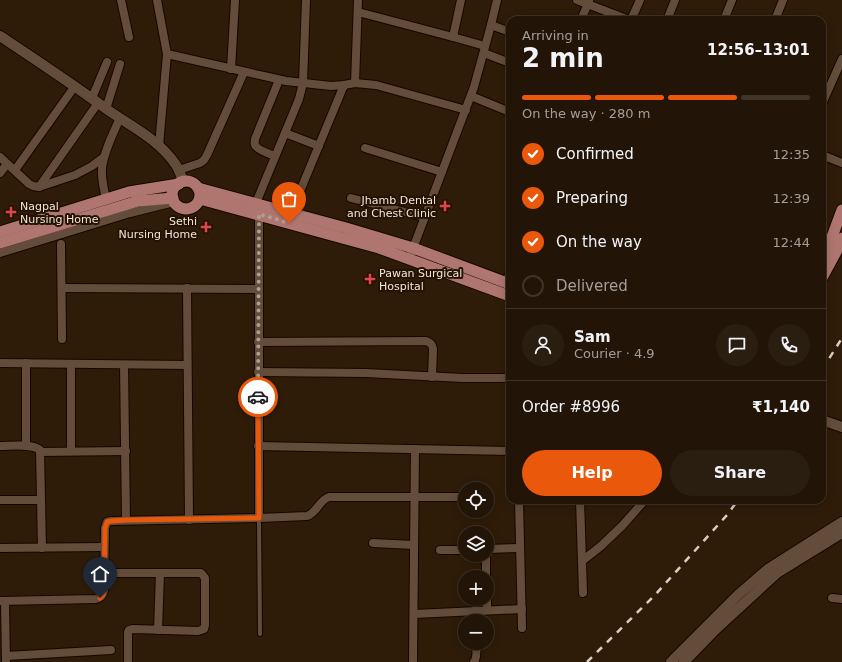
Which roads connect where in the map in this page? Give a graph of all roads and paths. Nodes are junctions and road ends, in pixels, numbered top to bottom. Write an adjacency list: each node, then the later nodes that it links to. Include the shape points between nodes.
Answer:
1 (121, 0): 24 (street)
2 (157, 0): 27 (street)
3 (235, 0): 32 (street)
4 (306, 0): 35 (street)
5 (358, 0): 14 (street)
6 (461, 0): 25 (street)
7 (497, 0): 21 (street)
8 (577, 0): 13 (street)
9 (640, 0): 17 (street)
10 (675, 0): 18 (street)
11 (732, 0): 19 (street)
12 (782, 0): 20 (street)
13 (589, 2): 15 (street); 16 (street)
14 (358, 12): 25 (street); 36 (street)
15 (583, 16)
16 (621, 16)
17 (632, 16)
18 (669, 16)
19 (726, 16)
20 (776, 16)
21 (491, 25): 22 (street); 26 (street)
22 (506, 31)
23 (0, 36): 37 (street)
24 (129, 37)
25 (453, 37): 26 (street)
26 (484, 50): 29 (street); 40 (street)
27 (167, 54): 32 (street); 46 (street)
28 (842, 59): 39 (street)
29 (506, 61)
30 (107, 62): 41 (street)
31 (120, 64): 41 (street)
32 (231, 69): 33 (street)
33 (244, 72): 34 (street); 56 (street, via 204,160)
34 (279, 80): 35 (street); 49 (street, via 254,143 258,149)
35 (303, 83): 38 (street); 45 (street)
36 (355, 83): 38 (street); 42 (street, via 376,85)
37 (75, 86): 41 (street); 55 (street)
38 (344, 86): 47 (street)
39 (826, 95)
40 (471, 96): 42 (street); 43 (street)
41 (99, 103): 44 (street); 60 (street)
42 (466, 110): 57 (street)
43 (506, 110)
44 (120, 118): 46 (street); 51 (street)
45 (285, 133): 47 (street); 49 (street)
46 (159, 146): 56 (street)
47 (319, 146): 67 (street)
48 (365, 148): 57 (street)
49 (275, 156): 65 (street)
50 (0, 157): 54 (street)
51 (104, 157): 60 (street, via 75,175); 63 (street, via 102,182)
52 (826, 157): 53 (street)
53 (842, 163)
54 (7, 164): 55 (street); 58 (street)
55 (14, 170): 60 (street, via 29,184)
56 (179, 170): 59 (street)
57 (442, 172): 69 (street)
58 (0, 173)
59 (181, 183): 61 (main road, via 190,182 196,185); 63 (main road, via 129,192); 64 (main road, via 173,192)
60 (38, 187)
61 (199, 193): 64 (main road, via 198,203 189,209 179,207); 65 (main road); 68 (main road)
62 (351, 198): 69 (street)
63 (106, 199): 70 (main road)
64 (173, 200): 72 (main road, via 138,201); 75 (street)
65 (256, 203): 67 (main road)
66 (842, 210): 74 (main road)
67 (291, 213): 76 (main road, via 346,228)
68 (259, 214): 76 (main road, via 379,248); 81 (street)
69 (424, 217): 76 (street)
70 (0, 232)
71 (842, 238): 77 (main road)
72 (0, 243)
73 (62, 244): 79 (street)
74 (826, 250)
75 (0, 253)
76 (411, 254): 78 (main road); 82 (main road)
77 (826, 271)
78 (506, 283)
79 (62, 288): 80 (street); 83 (street)
80 (187, 288): 81 (street); 89 (street)
81 (259, 289): 84 (street)
82 (506, 294)
83 (62, 339)
84 (258, 342): 90 (street); 91 (street, via 426,341 430,342 433,348)
85 (0, 363): 86 (street)
86 (26, 363): 87 (street); 96 (street)
87 (71, 364): 88 (street); 102 (street)
88 (124, 364): 89 (street); 100 (street)
89 (187, 365): 112 (street)
90 (258, 372): 91 (street, via 366,373); 97 (street)
91 (432, 377): 92 (street)
92 (506, 378)
93 (826, 421): 94 (street)
94 (842, 427)
95 (0, 446): 96 (street)
96 (26, 446): 101 (street, via 34,446)
97 (258, 446): 98 (street); 110 (street)
98 (415, 449): 99 (street); 103 (street)
99 (506, 450)
100 (126, 451): 102 (street); 111 (street)
101 (40, 452): 102 (street); 106 (street)
102 (71, 452)
103 (414, 497): 104 (street); 110 (street, via 329,497 323,500 311,515); 116 (street)
104 (458, 497)
105 (0, 500): 106 (street)
106 (41, 500): 119 (street)
107 (519, 504): 120 (street)
108 (580, 504): 124 (street)
109 (641, 504): 124 (street, via 622,526)
110 (259, 518): 112 (street); 139 (lane)
111 (126, 520): 112 (street); 117 (street, via 107,522)
112 (189, 520)
113 (842, 522): 146 (street, via 768,569 739,594)
114 (842, 533): 147 (street, via 777,573)
115 (373, 543): 116 (street)
116 (414, 545): 135 (street)
117 (104, 547): 119 (street); 125 (street)
118 (0, 548): 119 (street)
119 (42, 548)
120 (520, 548): 121 (street); 132 (street)
121 (494, 549)
122 (440, 550): 123 (street)
123 (458, 550)
124 (582, 561): 127 (street)
125 (104, 573): 126 (street); 130 (street, via 104,591 100,598)
126 (160, 573): 138 (street); 138 (street, via 204,575 205,625 204,629 198,631)
127 (583, 593)
128 (832, 598): 129 (street)
129 (842, 599)
130 (3, 601): 136 (street)
131 (487, 606): 133 (street)
132 (522, 609): 133 (street); 137 (street)
133 (487, 610): 134 (street)
134 (474, 611): 135 (street)
135 (414, 614): 144 (street)
136 (3, 626): 142 (street)
137 (522, 628)
138 (158, 630): 143 (street, via 132,629 128,632)
139 (260, 634)
140 (111, 650): 142 (street)
141 (476, 650): 145 (street)
142 (5, 659)
143 (128, 662)
144 (414, 662)
145 (474, 662)
146 (671, 662)
147 (684, 662)

